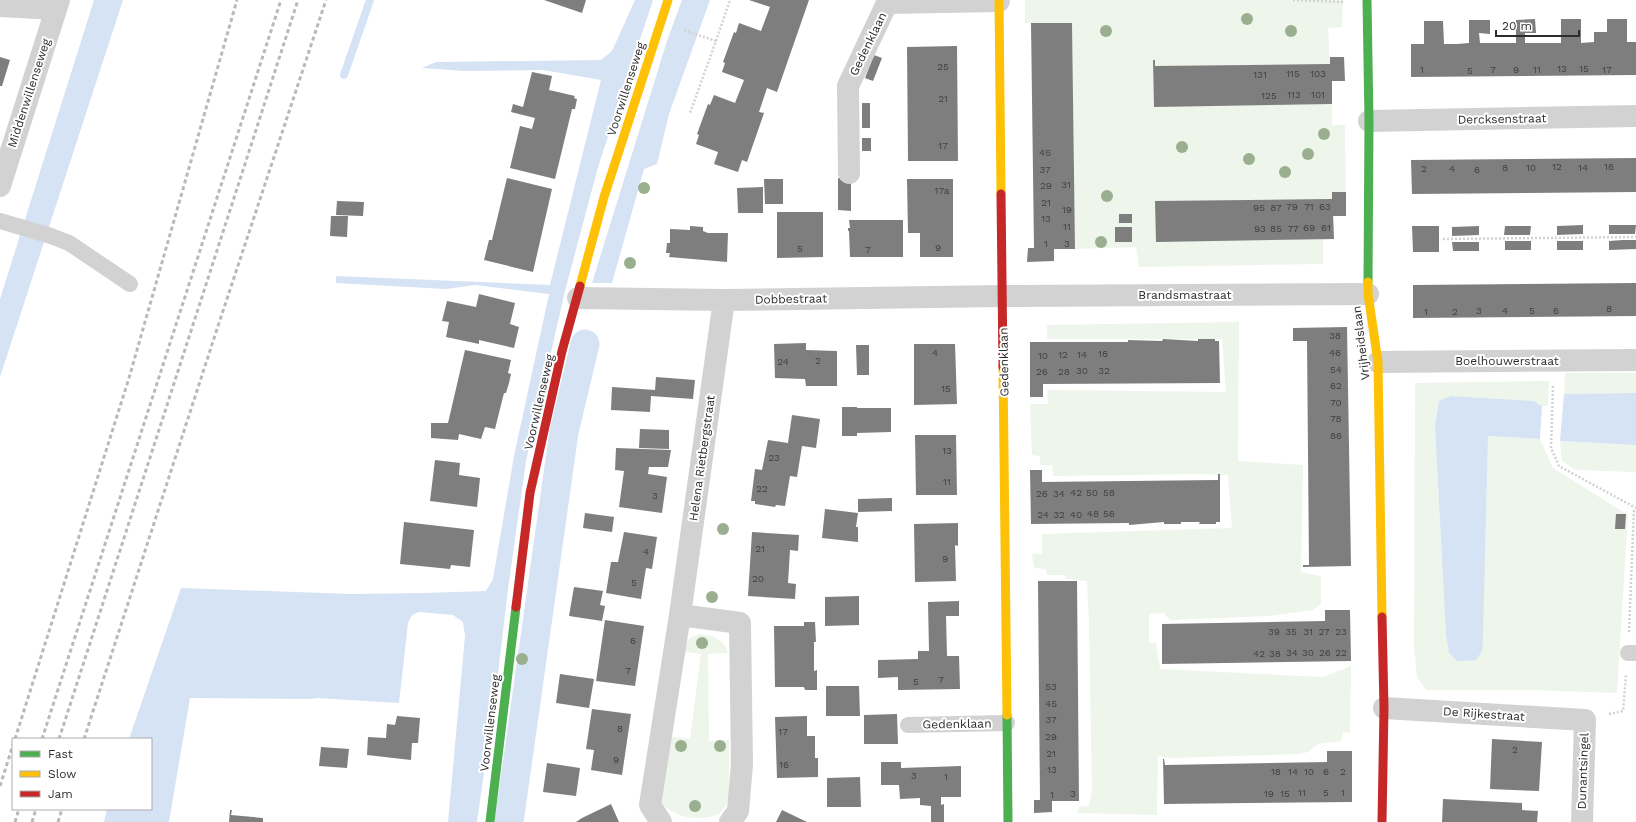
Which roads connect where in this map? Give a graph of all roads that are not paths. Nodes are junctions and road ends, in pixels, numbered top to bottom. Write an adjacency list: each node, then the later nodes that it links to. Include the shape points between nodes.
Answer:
1 (668, 0): 14 (street, Voorwillenseweg, via 604,197)
2 (999, 0): 8 (street, Gedenklaan, via 888,3 848,86); 13 (street, Gedenklaan)
3 (1367, 1): 7 (street, Vrijheidslaan)
4 (58, 4): 5 (street); 9 (street, Middenwillenseweg)
5 (0, 6)
6 (1636, 116): 7 (street, Dercksenstraat)
7 (1369, 121): 12 (street, Vrijheidslaan)
8 (849, 173)
9 (0, 186)
10 (0, 221): 11 (lane, via 69,243)
11 (130, 284)
12 (1368, 294): 13 (street, Brandsmastraat); 17 (street, Vrijheidslaan)
13 (1003, 296): 15 (street, Dobbestraat); 21 (street, Gedenklaan)
14 (578, 298): 15 (street, Dobbestraat); 23 (street, Voorwillenseweg, via 562,351 530,493)
15 (724, 300): 18 (street, Helena Rietbergstraat)
16 (1636, 360): 17 (street, Boelhouwerstraat)
17 (1378, 362): 19 (street, Vrijheidslaan)
18 (680, 615): 24 (street, Helena Rietbergstraat, via 650,805); 25 (street, via 740,623 742,764 738,811)
19 (1384, 708): 20 (street, De Rijkestraat); 27 (street, Vrijheidslaan)
20 (1585, 720): 28 (street, Dunantsingel)
21 (1007, 723): 22 (lane, Gedenklaan); 26 (street, Gedenklaan)
22 (908, 725)
23 (490, 822)
24 (662, 822)
25 (730, 822)
26 (1008, 822)
27 (1382, 822)
28 (1582, 822)

